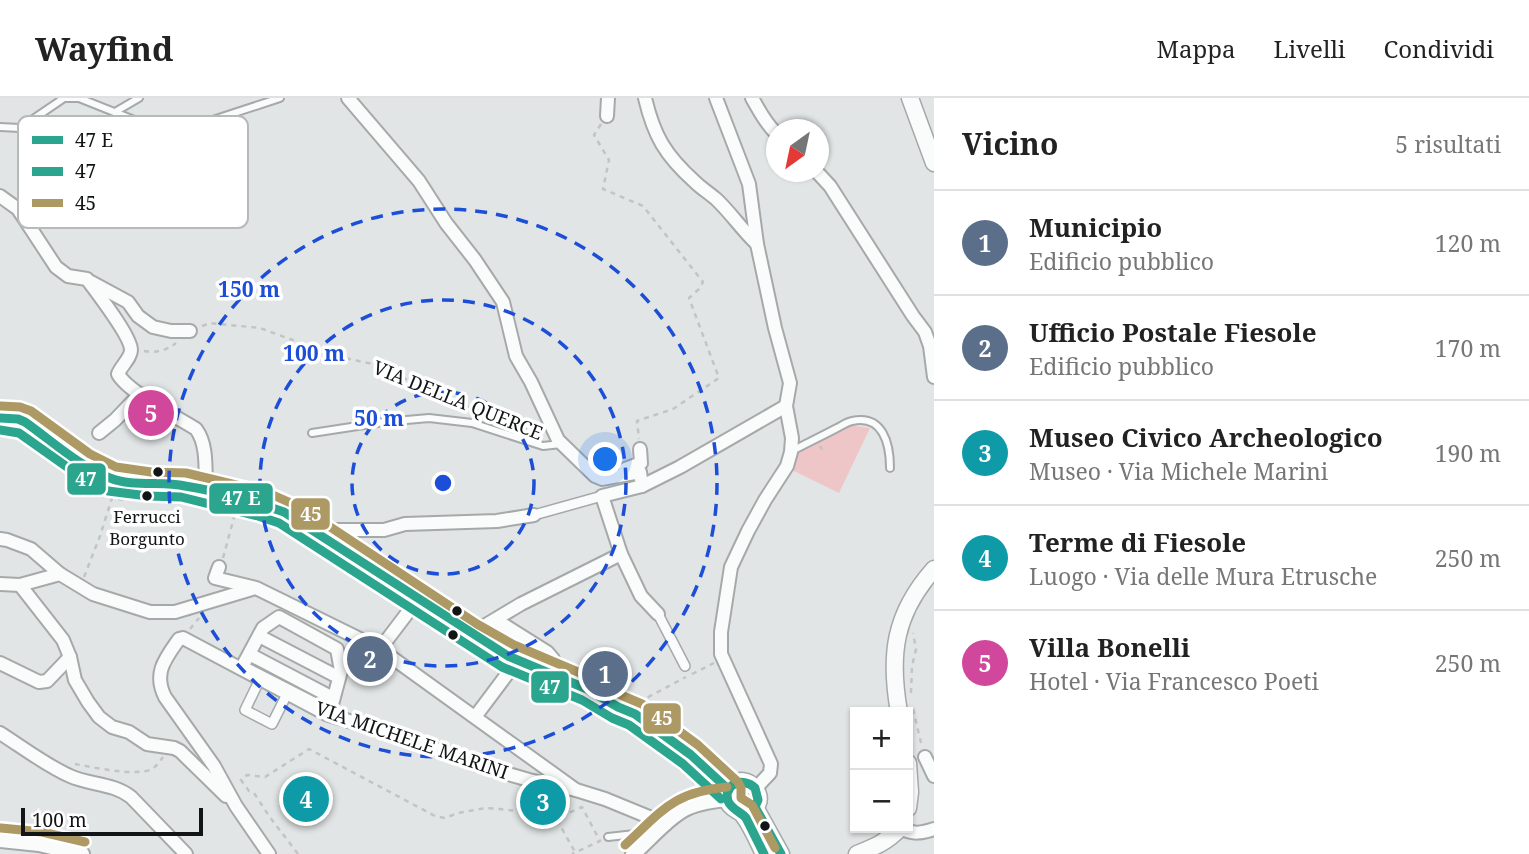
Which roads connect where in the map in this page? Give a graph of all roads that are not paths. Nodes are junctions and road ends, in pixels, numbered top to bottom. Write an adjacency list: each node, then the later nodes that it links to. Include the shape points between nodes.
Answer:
1 (139, 98): 9 (lane)
2 (280, 98): 12 (lane)
3 (348, 98): 31 (street, via 419,181 503,302 516,356)
4 (608, 98): 13 (street)
5 (645, 98): 22 (street, via 650,120 668,155)
6 (716, 98): 22 (street, via 750,184)
7 (752, 98): 14 (street)
8 (910, 98): 17 (main road)
9 (115, 112): 10 (lane, via 79,98 64,98); 11 (lane)
10 (38, 116)
11 (125, 116)
12 (225, 116)
13 (607, 116)
14 (766, 120)
15 (0, 127): 16 (lane)
16 (18, 128)
17 (934, 163)
18 (826, 182): 25 (street, via 925,332)
19 (0, 196): 20 (street)
20 (18, 209)
21 (30, 228): 23 (street, via 56,267 68,276)
22 (757, 244): 27 (street, via 790,383)
23 (88, 279): 24 (street, via 128,302 153,327); 26 (street, via 131,349 118,374)
24 (190, 331)
25 (934, 377)
26 (140, 394): 29 (street); 37 (street, via 201,437)
27 (786, 406): 33 (street); 36 (street)
28 (0, 418): 37 (main road, via 22,420 84,464 117,481)
29 (99, 433)
30 (312, 433): 31 (lane, via 429,418 472,424 543,446)
31 (560, 442): 35 (street)
32 (640, 449): 35 (street, via 641,463)
33 (791, 452): 34 (lane, via 852,421 867,421 878,425 886,438); 70 (street, via 731,567 721,632 722,656 771,764 770,773)
34 (890, 468)
35 (602, 479): 36 (street, via 640,472)
36 (642, 485): 38 (street)
37 (206, 490): 40 (main road)
38 (602, 496): 39 (street); 42 (street)
39 (534, 515): 40 (street, via 405,524 384,530 331,530)
40 (294, 518): 49 (main road)
41 (0, 539): 45 (street, via 31,549)
42 (621, 554): 50 (street, via 641,596); 51 (street)
43 (219, 568): 48 (street, via 215,578)
44 (934, 569): 64 (main road, via 914,594 897,638 894,686)
45 (60, 574): 47 (street); 48 (street, via 93,594 157,613 182,611)
46 (0, 584): 47 (street)
47 (20, 585): 55 (street, via 63,640)
48 (256, 588): 53 (street)
49 (418, 599): 52 (main road); 53 (street)
50 (659, 614): 58 (street)
51 (496, 620): 52 (street); 60 (street, via 547,652)
52 (471, 634): 56 (main road)
53 (380, 649): 66 (street)
54 (251, 655): 59 (street); 63 (street); 63 (street, via 267,628 277,626 331,653)
55 (69, 657): 57 (street, via 47,681 39,682); 73 (street, via 75,680 99,717 147,744 180,751)
56 (517, 660): 60 (main road); 66 (street)
57 (0, 663)
58 (685, 666)
59 (243, 670): 61 (street, VIA MICHELE MARINI); 73 (street, VIA MICHELE MARINI, via 181,639 159,678 165,697)
60 (558, 678): 72 (main road, via 659,730 704,765)
61 (260, 679): 62 (street, VIA MICHELE MARINI); 62 (street, via 244,710 272,724)
62 (287, 694): 65 (street, VIA MICHELE MARINI)
63 (331, 697): 65 (street)
64 (904, 707)
65 (328, 713): 65 (street, via 341,671 337,649 279,617 263,628 242,667); 71 (street, VIA MICHELE MARINI, via 474,764)
66 (475, 717): 71 (street)
67 (0, 733): 82 (street, via 63,767 73,778 123,791)
68 (925, 757): 69 (street)
69 (934, 776)
70 (756, 788): 72 (main road, via 744,781 736,783); 74 (main road, via 759,797)
71 (576, 790): 75 (street)
72 (729, 795): 74 (main road, via 733,808); 75 (street, via 687,808)
73 (236, 806): 83 (street)
74 (749, 810): 85 (main road); 86 (main road)
75 (664, 827): 79 (lane); 84 (street)
76 (934, 829): 77 (street)
77 (913, 832)
78 (896, 833): 87 (main road)
79 (608, 837)
80 (0, 840): 81 (street)
81 (82, 854)
82 (186, 854)
83 (269, 854)
84 (633, 854)
85 (764, 854)
86 (781, 854)
87 (857, 854)

